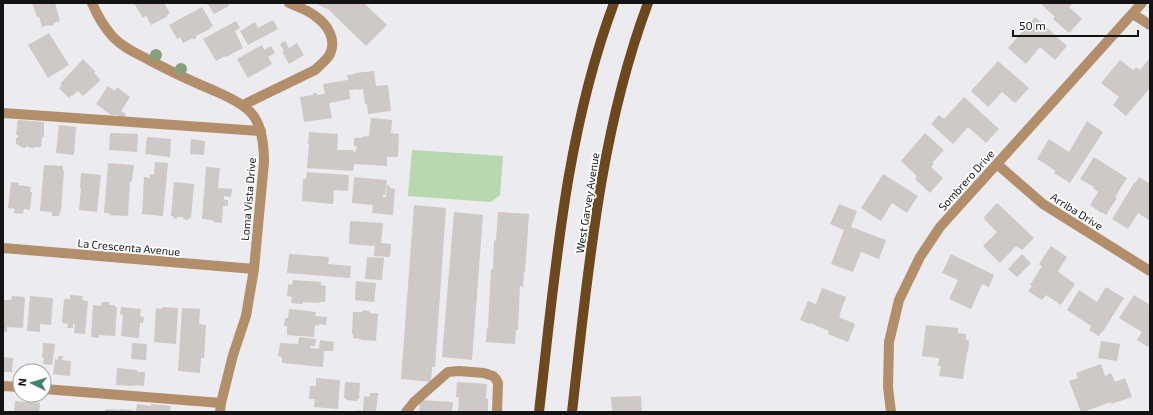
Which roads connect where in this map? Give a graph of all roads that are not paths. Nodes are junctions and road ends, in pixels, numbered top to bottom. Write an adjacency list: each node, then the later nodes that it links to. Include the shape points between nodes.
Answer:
1 (92, 3): 8 (street, Loma Vista Drive, via 113,37 131,51)
2 (289, 3): 8 (street, via 315,15 325,24 331,33 330,53 315,70)
3 (614, 3): 19 (main road, West Garvey Avenue, via 592,70 573,151 561,220)
4 (648, 3): 20 (main road, West Garvey Avenue, via 625,74 603,167)
5 (1142, 3): 6 (street, Sombrero Drive)
6 (1133, 14): 7 (street); 11 (street, Sombrero Drive)
7 (1150, 26)
8 (243, 106): 10 (street, Loma Vista Drive, via 255,117)
9 (3, 113): 10 (street)
10 (261, 131): 13 (street, Loma Vista Drive, via 264,162)
11 (997, 164): 14 (street, Arriba Drive, via 1043,204); 21 (street, Sombrero Drive, via 940,227 920,257 899,300 889,342 888,387)
12 (3, 248): 13 (street, La Crescenta Avenue)
13 (254, 269): 16 (street, Loma Vista Drive, via 246,316 233,355)
14 (1150, 271)
15 (52, 390): 16 (street)
16 (221, 408)
17 (406, 412): 18 (street, via 448,372 459,371 484,373 496,379)
18 (497, 412)
19 (539, 412)
20 (572, 412)
21 (891, 412)

